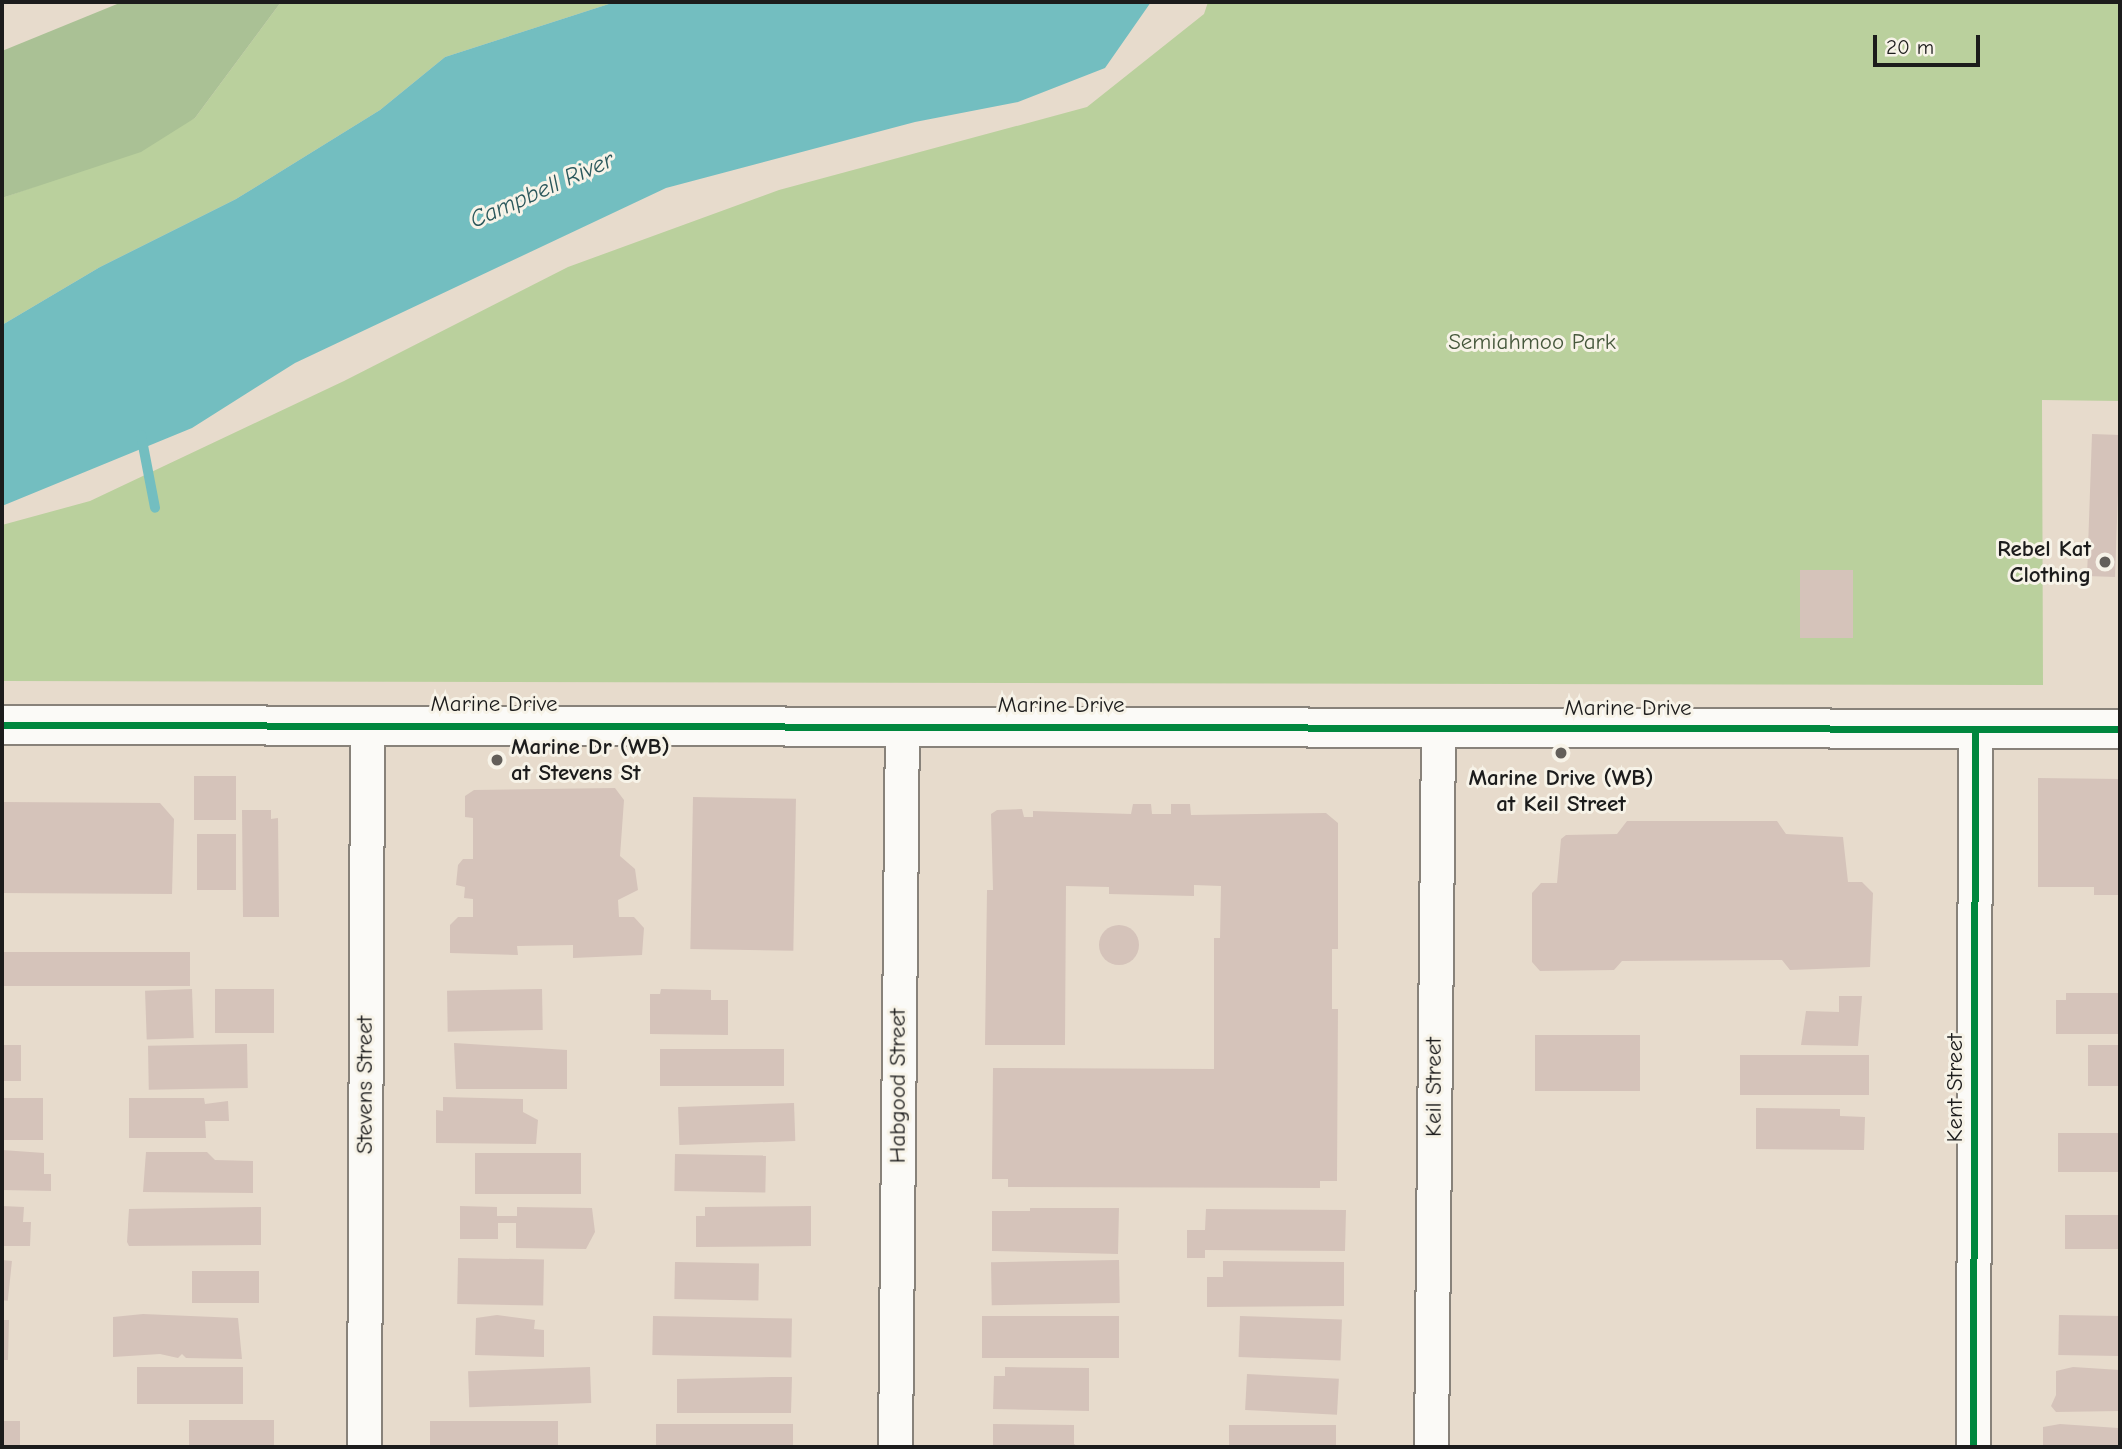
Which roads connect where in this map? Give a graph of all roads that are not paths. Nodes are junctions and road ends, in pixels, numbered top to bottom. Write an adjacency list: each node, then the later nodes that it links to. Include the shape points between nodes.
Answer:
1 (368, 724): 2 (street, Marine Drive); 3 (street, Marine Drive); 7 (street, Stevens Street)
2 (902, 724): 4 (street, Marine Drive); 8 (street, Habgood Street)
3 (2, 725)
4 (1438, 726): 5 (street, Marine Drive); 9 (street, Keil Street)
5 (1975, 729): 6 (street, Marine Drive); 10 (street, Kent Street)
6 (2120, 729)
7 (363, 1447)
8 (895, 1447)
9 (1431, 1447)
10 (1973, 1447)

